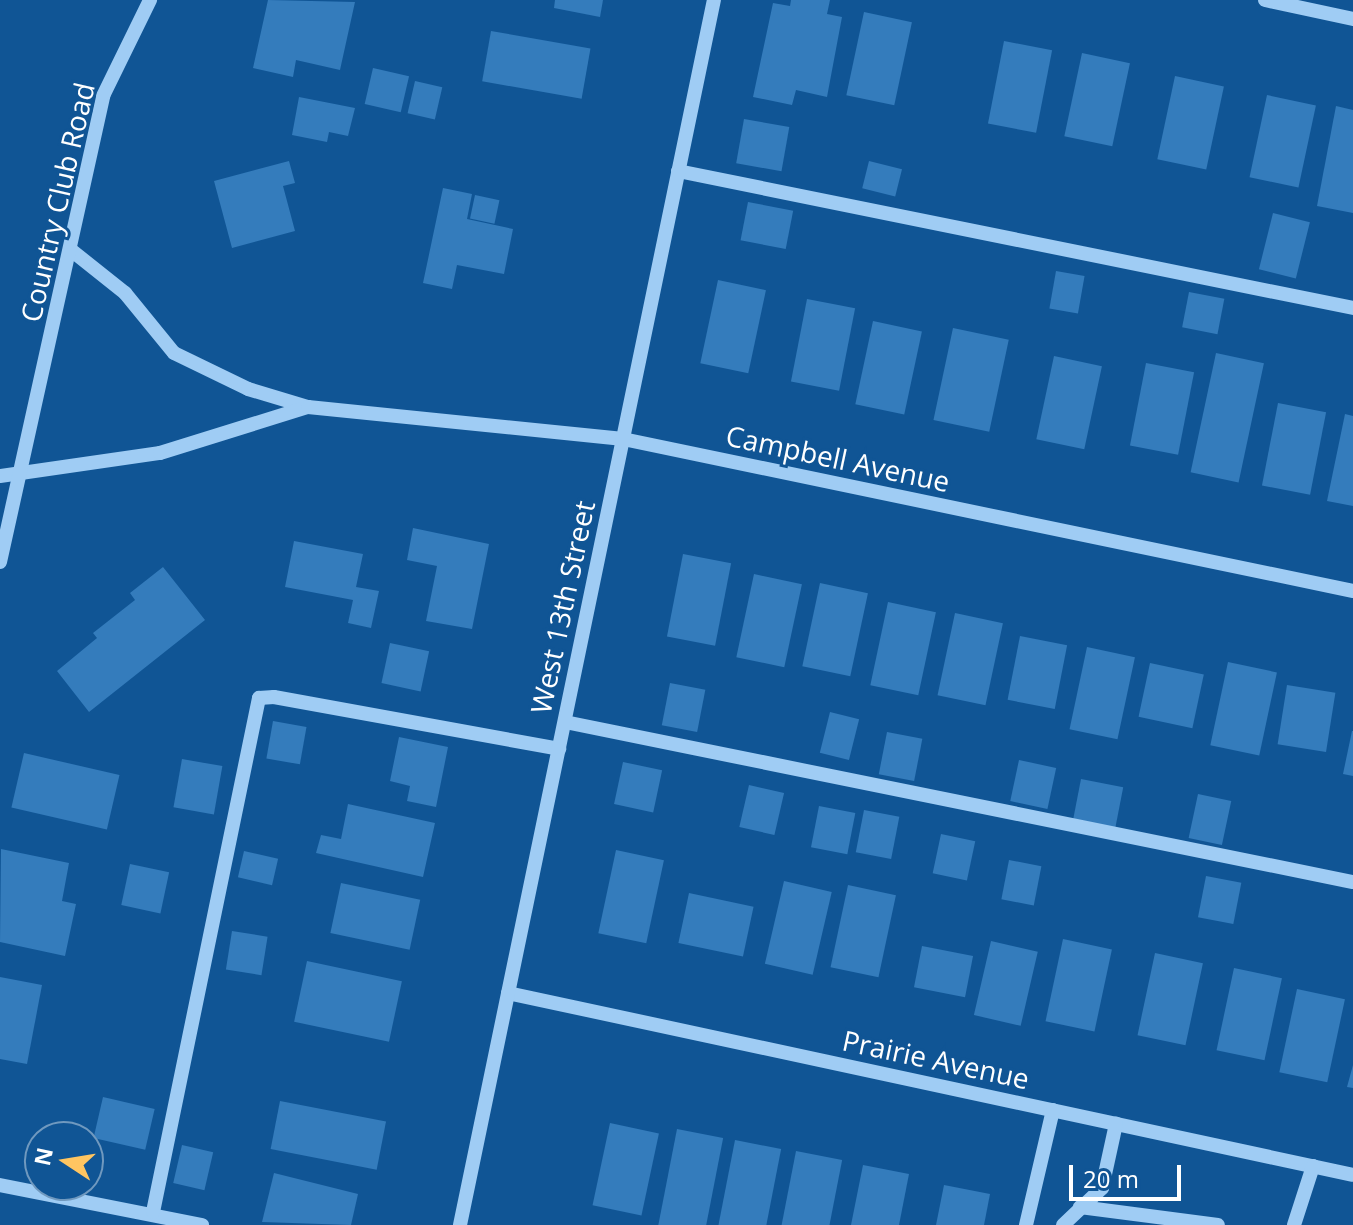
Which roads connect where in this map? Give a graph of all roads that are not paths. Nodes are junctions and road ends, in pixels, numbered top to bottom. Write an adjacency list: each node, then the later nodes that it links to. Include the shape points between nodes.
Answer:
1 (150, 0): 6 (street, Country Club Road, via 103,96)
2 (714, 0): 5 (street, West 13th Street)
3 (1265, 0): 4 (street)
4 (1353, 19)
5 (678, 171): 7 (street); 9 (street, West 13th Street)
6 (71, 250): 8 (street, Campbell Avenue, via 125,293 174,353 248,389); 11 (street, Country Club Road)
7 (1353, 308)
8 (308, 407): 9 (street, Campbell Avenue); 11 (street, Campbell Avenue, via 160,453)
9 (623, 439): 13 (street, Campbell Avenue); 14 (street, West 13th Street)
10 (0, 476): 11 (street, Campbell Avenue)
11 (23, 476): 12 (street, Country Club Road)
12 (0, 562)
13 (1353, 591)
14 (565, 722): 15 (street, West 13th Street); 16 (street)
15 (559, 749): 17 (street, West 13th Street); 24 (street, via 259,698)
16 (1353, 882)
17 (508, 993): 18 (street, Prairie Avenue); 26 (street, West 13th Street)
18 (1053, 1110): 19 (street, Prairie Avenue); 27 (street)
19 (1116, 1124): 20 (street, Prairie Avenue); 23 (street, via 1102,1188)
20 (1313, 1166): 21 (street, Prairie Avenue); 30 (street)
21 (1353, 1175)
22 (0, 1185): 24 (street)
23 (1080, 1207): 28 (street); 29 (street)
24 (153, 1212): 25 (street)
25 (202, 1225)
26 (460, 1225)
27 (1026, 1225)
28 (1063, 1225)
29 (1218, 1225)
30 (1294, 1225)

